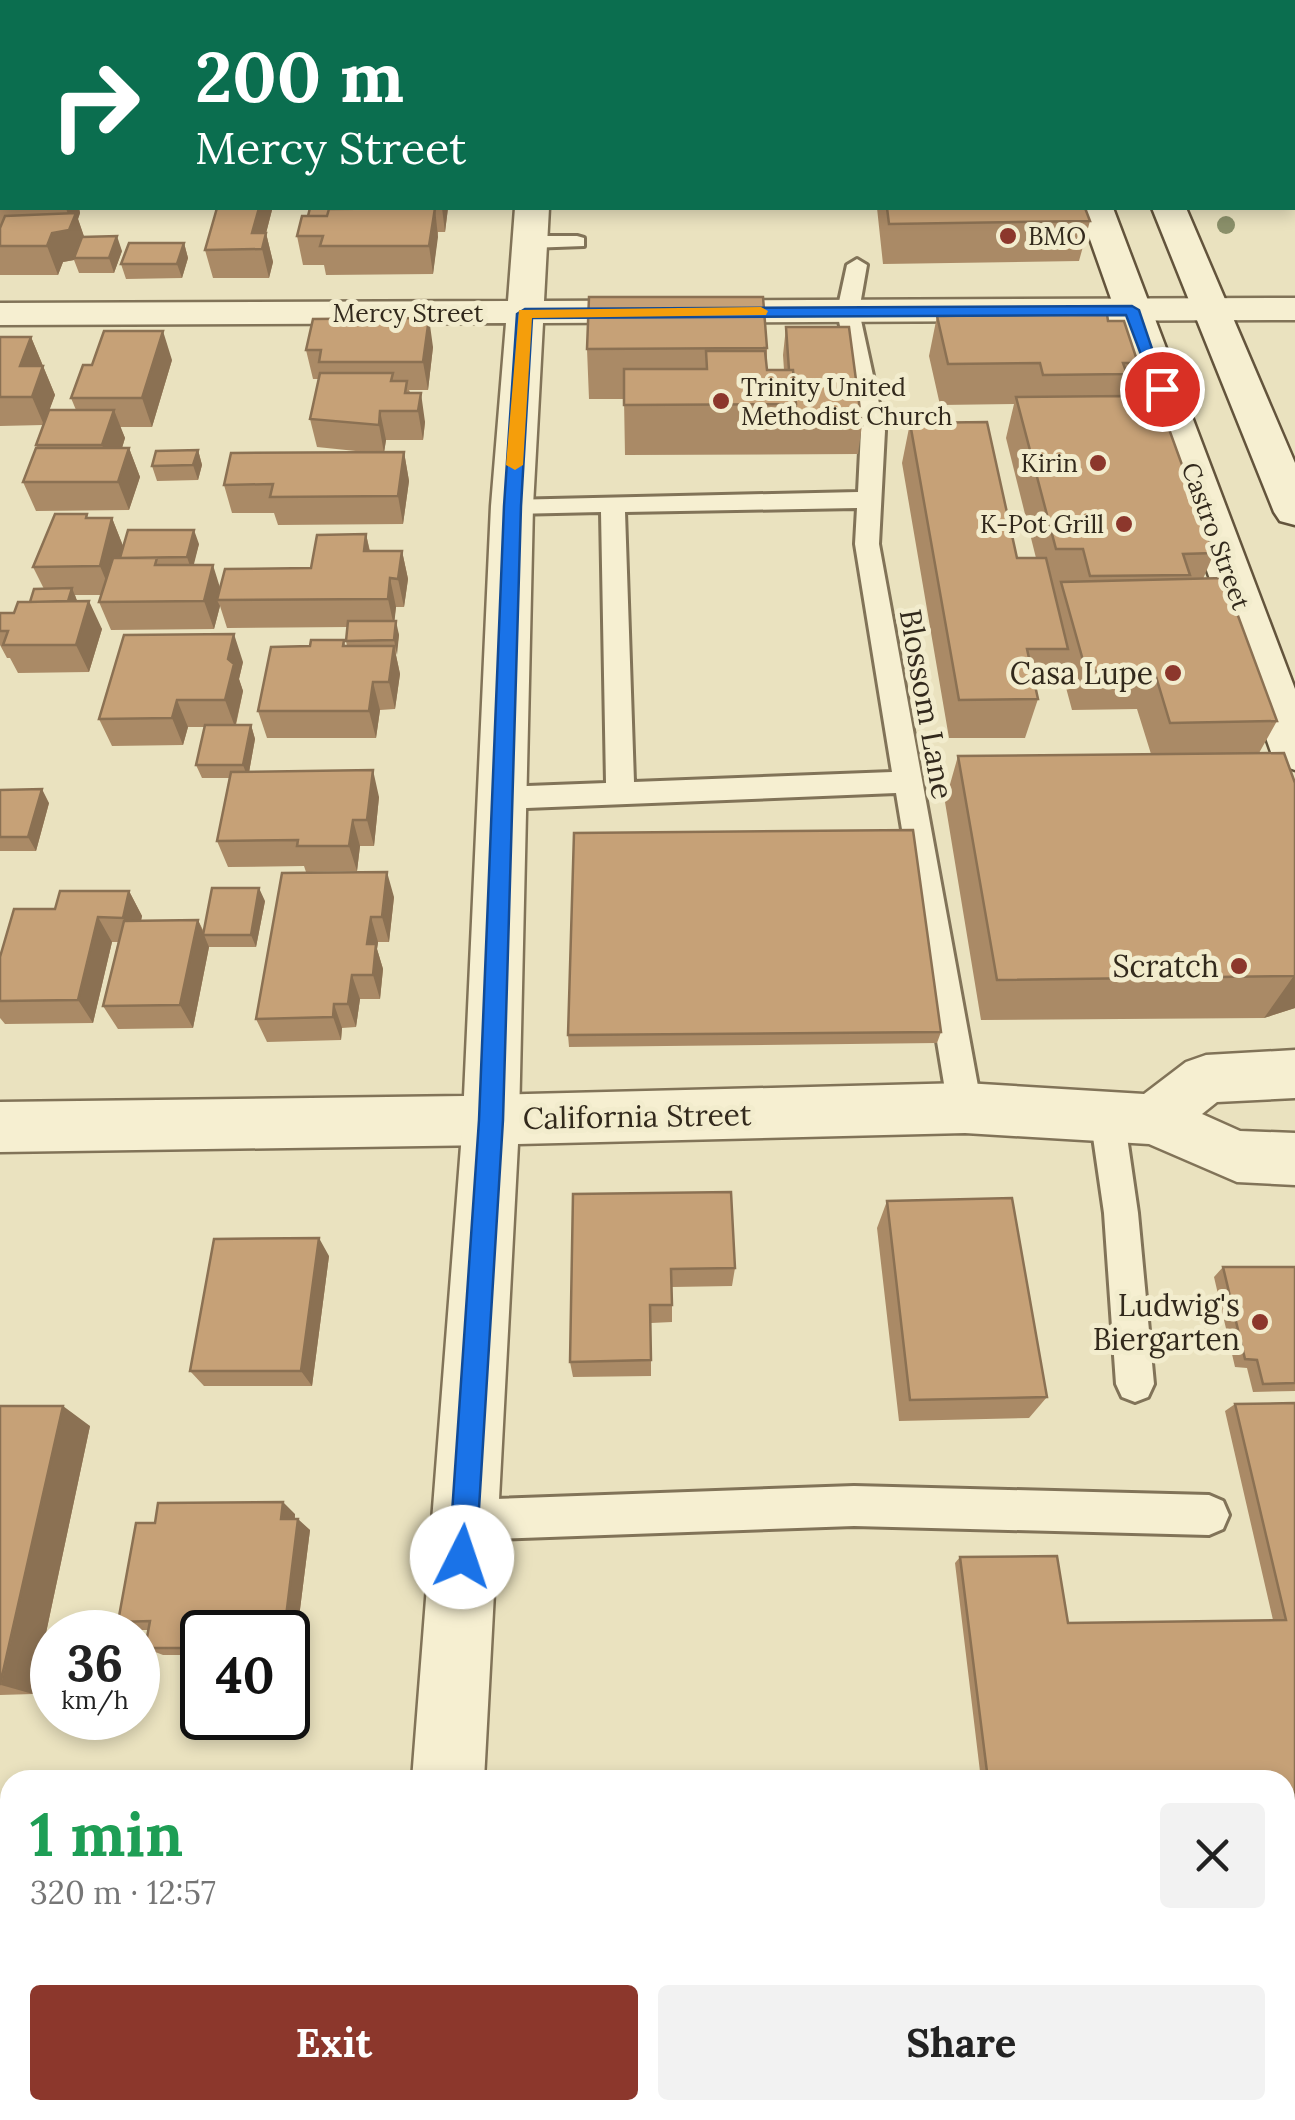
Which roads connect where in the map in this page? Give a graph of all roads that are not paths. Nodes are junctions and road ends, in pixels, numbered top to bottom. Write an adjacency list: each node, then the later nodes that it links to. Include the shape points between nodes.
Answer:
1 (592, 0): 2 (lane)
2 (671, 0)
3 (1097, 210): 9 (street, Castro Street)
4 (1170, 210): 10 (street)
5 (530, 225): 6 (lane); 13 (street)
6 (577, 242)
7 (857, 265): 11 (lane)
8 (1295, 308): 10 (street, Mercy Street)
9 (1132, 310): 10 (street, Mercy Street); 11 (street, Mercy Street); 18 (street, Castro Street)
10 (1211, 310): 17 (street)
11 (848, 311): 13 (street, Mercy Street); 14 (lane, Blossom Lane, via 873,431)
12 (0, 314): 13 (street, Mercy Street)
13 (525, 314): 16 (street)
14 (869, 500): 15 (lane); 19 (lane, Blossom Lane, via 868,544)
15 (613, 504): 16 (lane); 20 (lane)
16 (512, 506): 21 (street)
17 (1295, 512)
18 (1295, 752)
19 (906, 782): 20 (lane); 23 (lane, Blossom Lane)
20 (620, 794): 21 (lane)
21 (504, 798): 25 (street)
22 (1295, 1074): 24 (street, via 1206,1079)
23 (965, 1108): 24 (street, California Street); 25 (street, California Street)
24 (1130, 1117): 27 (street, California Street, via 1237,1156); 28 (lane, via 1120,1212)
25 (491, 1120): 26 (street, California Street); 30 (street)
26 (0, 1127)
27 (1295, 1160)
28 (1135, 1384)
29 (1209, 1515): 30 (lane, via 854,1506)
30 (465, 1520): 31 (street)
31 (449, 1770)

